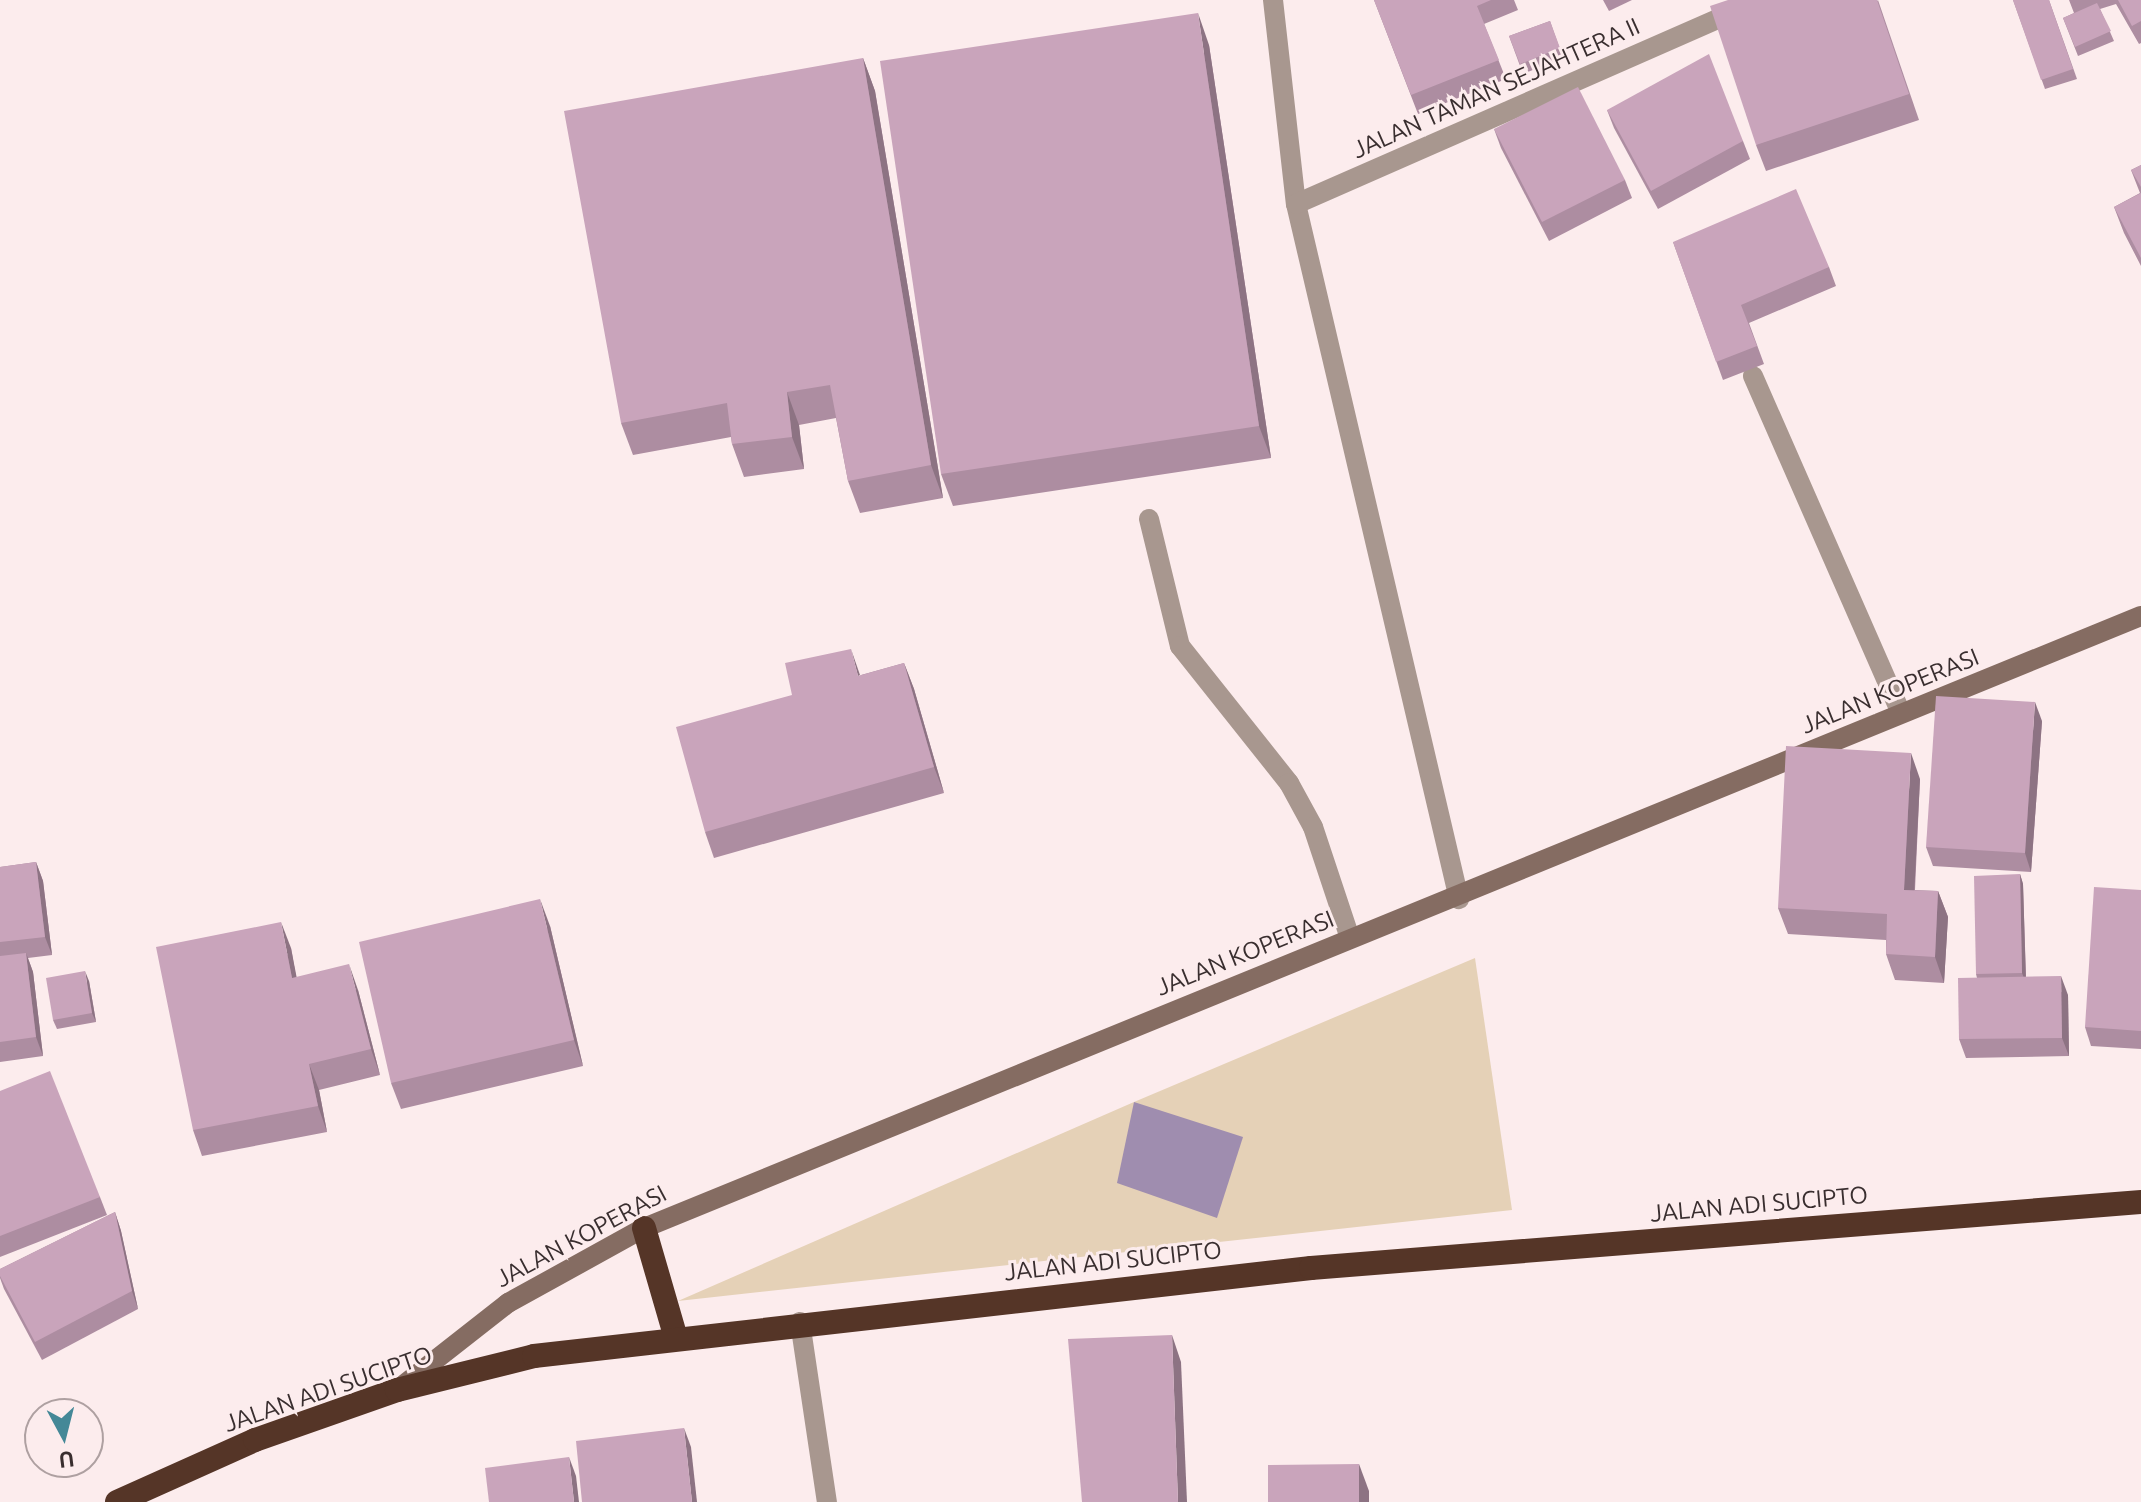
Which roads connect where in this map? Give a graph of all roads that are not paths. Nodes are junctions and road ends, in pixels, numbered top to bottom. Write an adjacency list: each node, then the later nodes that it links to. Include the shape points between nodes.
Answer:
1 (1273, 0): 3 (street)
2 (1761, 0): 3 (street, JALAN TAMAN SEJAHTERA II)
3 (1296, 204): 8 (street)
4 (1753, 376): 7 (street)
5 (1149, 519): 9 (street, via 1180,646 1289,783 1313,827)
6 (2141, 616): 7 (street, JALAN KOPERASI)
7 (1901, 713): 8 (street, JALAN KOPERASI)
8 (1459, 899): 9 (street, JALAN KOPERASI)
9 (1350, 938): 11 (street, JALAN KOPERASI)
10 (2141, 1202): 12 (highway, JALAN ADI SUCIPTO, via 1311,1268)
11 (644, 1228): 13 (highway); 14 (street, JALAN KOPERASI, via 508,1303)
12 (800, 1322): 13 (highway, JALAN ADI SUCIPTO); 16 (street)
13 (675, 1335): 14 (highway, JALAN ADI SUCIPTO, via 534,1356)
14 (397, 1390): 15 (highway, JALAN ADI SUCIPTO, via 255,1440)
15 (117, 1502)
16 (827, 1502)

